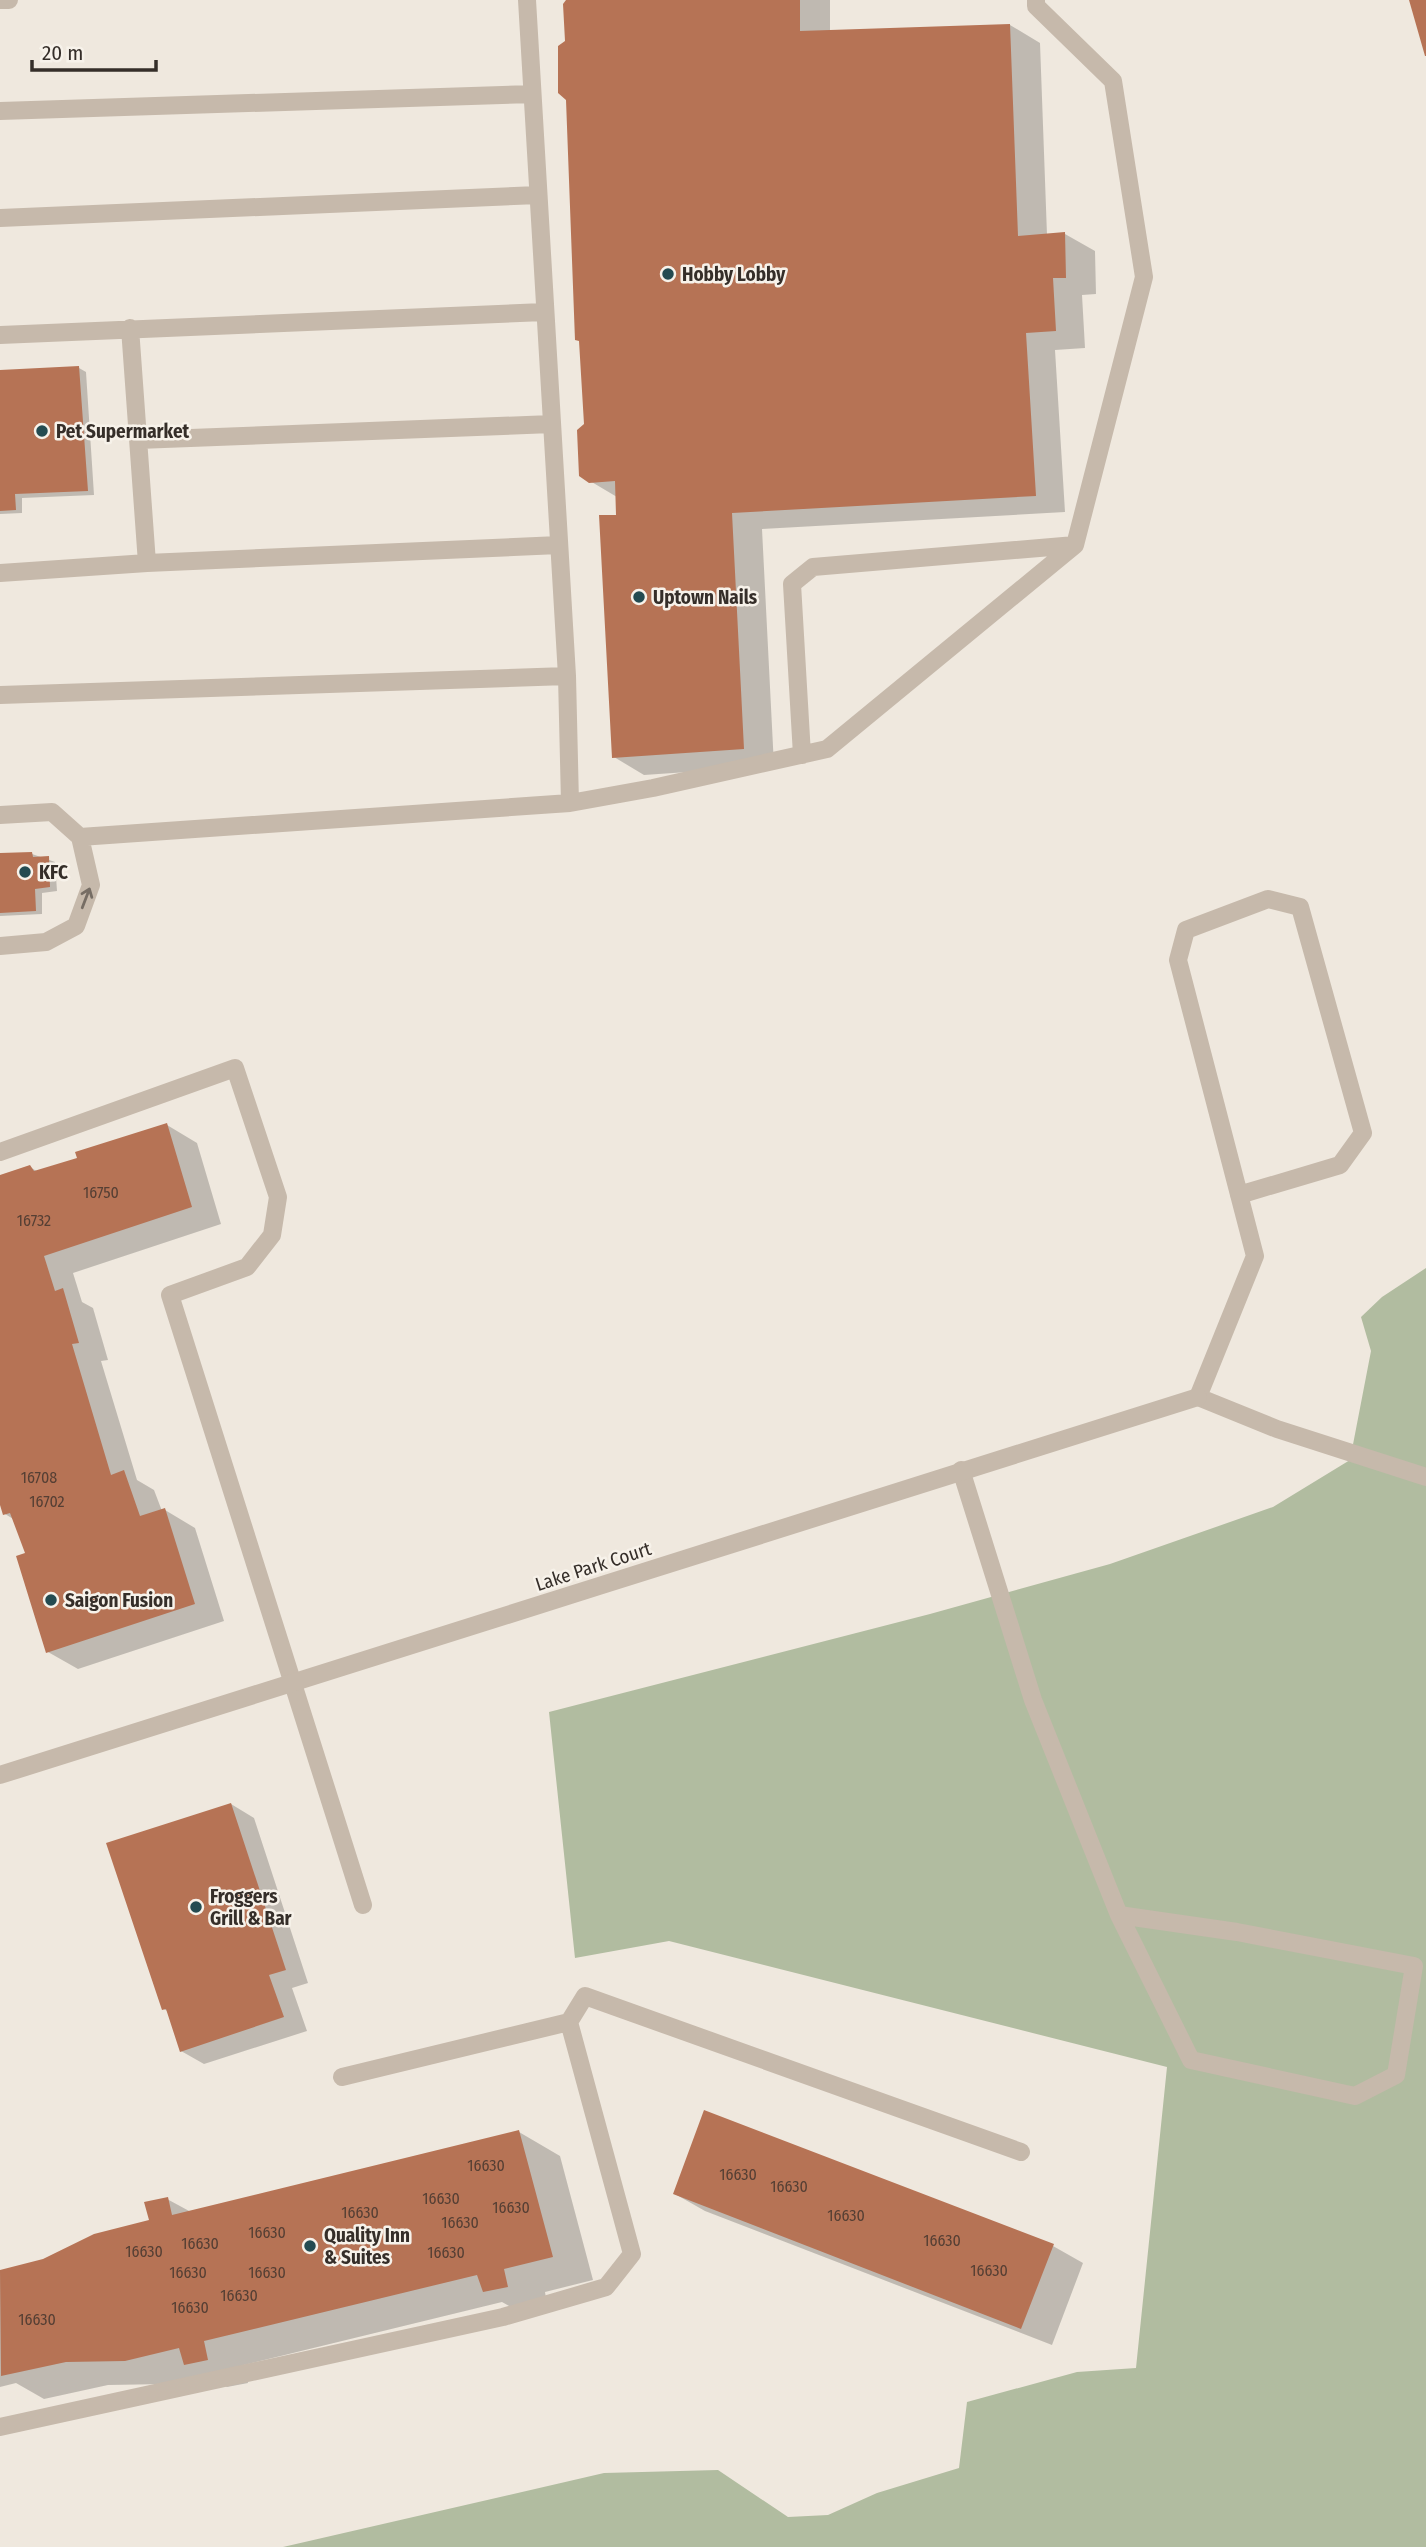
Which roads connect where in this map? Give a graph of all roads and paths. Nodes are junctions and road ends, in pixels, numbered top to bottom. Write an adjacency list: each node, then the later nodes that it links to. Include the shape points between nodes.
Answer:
1 (0, 0): 2 (street)
2 (9, 0)
3 (527, 0): 5 (street)
4 (1036, 0): 15 (street, via 1036,6 1113,81 1144,277)
5 (532, 93): 6 (street); 7 (street)
6 (0, 111)
7 (538, 195): 8 (street); 9 (street)
8 (0, 218)
9 (544, 312): 10 (street); 12 (street)
10 (130, 328): 11 (street); 13 (street)
11 (0, 335)
12 (552, 424): 13 (street); 14 (street)
13 (138, 440): 16 (street)
14 (559, 545): 16 (street); 18 (street)
15 (1075, 545): 20 (street, via 827,749); 20 (street, via 813,568 792,584)
16 (146, 564): 17 (street)
17 (0, 573)
18 (567, 676): 19 (street); 21 (street)
19 (0, 695)
20 (802, 755): 21 (street)
21 (570, 803): 23 (street)
22 (0, 815): 23 (street, via 52,812)
23 (80, 837): 24 (street, one-way to 23, via 46,942 76,926 91,885)
24 (0, 946)
25 (0, 1152): 30 (street, via 235,1068 278,1197 272,1236 247,1267 170,1295)
26 (1239, 1195): 26 (street, via 1178,960 1186,930 1268,899 1300,907 1363,1133 1340,1165); 27 (street, via 1255,1256)
27 (1198, 1397): 28 (street, Lake Park Court); 29 (street, via 1278,1429)
28 (961, 1470): 30 (street, Lake Park Court); 33 (street, via 1033,1700)
29 (1426, 1477)
30 (292, 1685): 31 (street, Lake Park Court); 32 (street)
31 (0, 1775)
32 (363, 1905)
33 (1119, 1916): 33 (street, via 1191,2060 1355,2096 1396,2076 1414,1966 1237,1932)
34 (569, 2022): 35 (street); 36 (street, via 585,1996); 37 (street, via 632,2254 606,2287 503,2317)
35 (342, 2077)
36 (1021, 2152)
37 (0, 2427)

